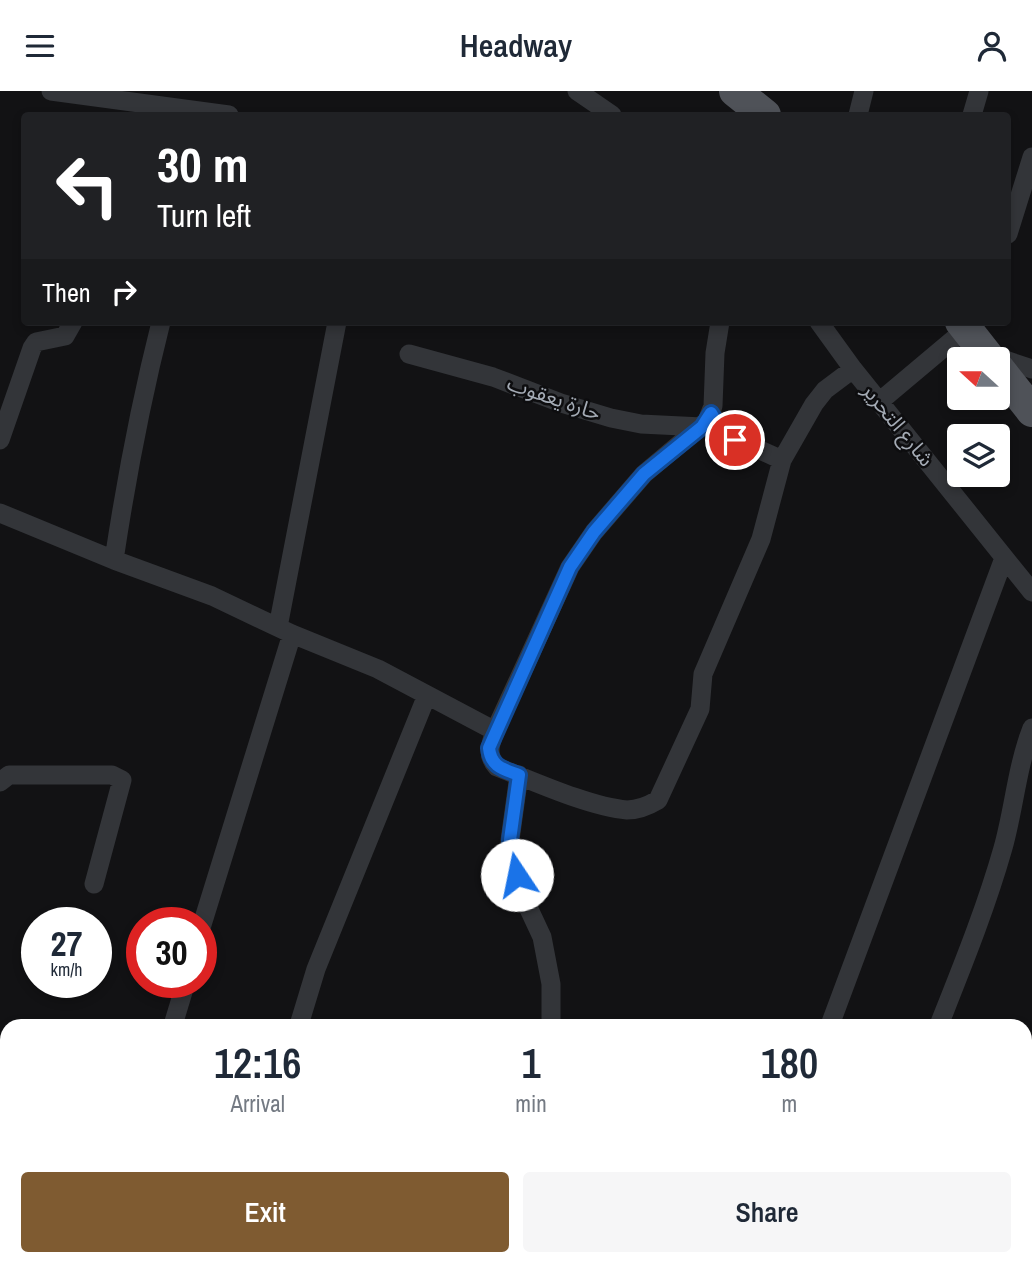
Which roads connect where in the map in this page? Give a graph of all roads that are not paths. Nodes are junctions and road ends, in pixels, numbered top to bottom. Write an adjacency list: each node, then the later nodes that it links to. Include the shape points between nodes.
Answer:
1 (51, 91): 2 (street)
2 (58, 91): 7 (street)
3 (577, 91): 9 (street)
4 (735, 91): 10 (main road)
5 (864, 91): 11 (street)
6 (979, 91): 12 (street)
7 (148, 110): 8 (street)
8 (180, 112)
9 (608, 112)
10 (761, 112)
11 (859, 112)
12 (973, 112)
13 (1032, 157): 14 (street)
14 (1011, 224)
15 (71, 326): 27 (street, via 65,336 36,342 32,348)
16 (160, 326): 31 (street, via 127,474)
17 (336, 326): 33 (street)
18 (719, 326): 26 (street)
19 (822, 326): 22 (street, شارع التحرير)
20 (979, 342): 23 (street); 24 (street); 25 (main road)
21 (409, 354): 26 (street, حارة يعقوب, via 611,418 651,425)
22 (853, 369): 24 (street, شارع التحرير); 28 (street, via 814,404)
23 (1032, 369)
24 (879, 402): 30 (street, شارع التحرير)
25 (1032, 411)
26 (706, 420): 28 (street, via 725,434); 36 (street, via 644,474 570,567)
27 (0, 440)
28 (782, 460): 37 (street, via 761,539 704,674 700,709 658,800 646,808 627,810)
29 (0, 513): 31 (street)
30 (1004, 558): 32 (street, شارع التحرير); 45 (street)
31 (114, 560): 33 (street, via 212,596)
32 (1032, 592)
33 (285, 631): 34 (street, via 378,669); 40 (street)
34 (427, 695): 36 (street); 43 (street, via 320,957)
35 (1032, 728): 46 (street, via 1001,853)
36 (495, 730): 37 (street, via 489,748 493,762)
37 (519, 775): 44 (street, via 510,840 521,892 542,937 551,984)
38 (0, 782): 39 (street, via 9,775 112,775 122,781)
39 (94, 884)
40 (207, 907)
41 (181, 998): 42 (street)
42 (175, 1019)
43 (301, 1019)
44 (551, 1019)
45 (832, 1019)
46 (941, 1019)
47 (0, 1135): 48 (street)
48 (0, 1264)

